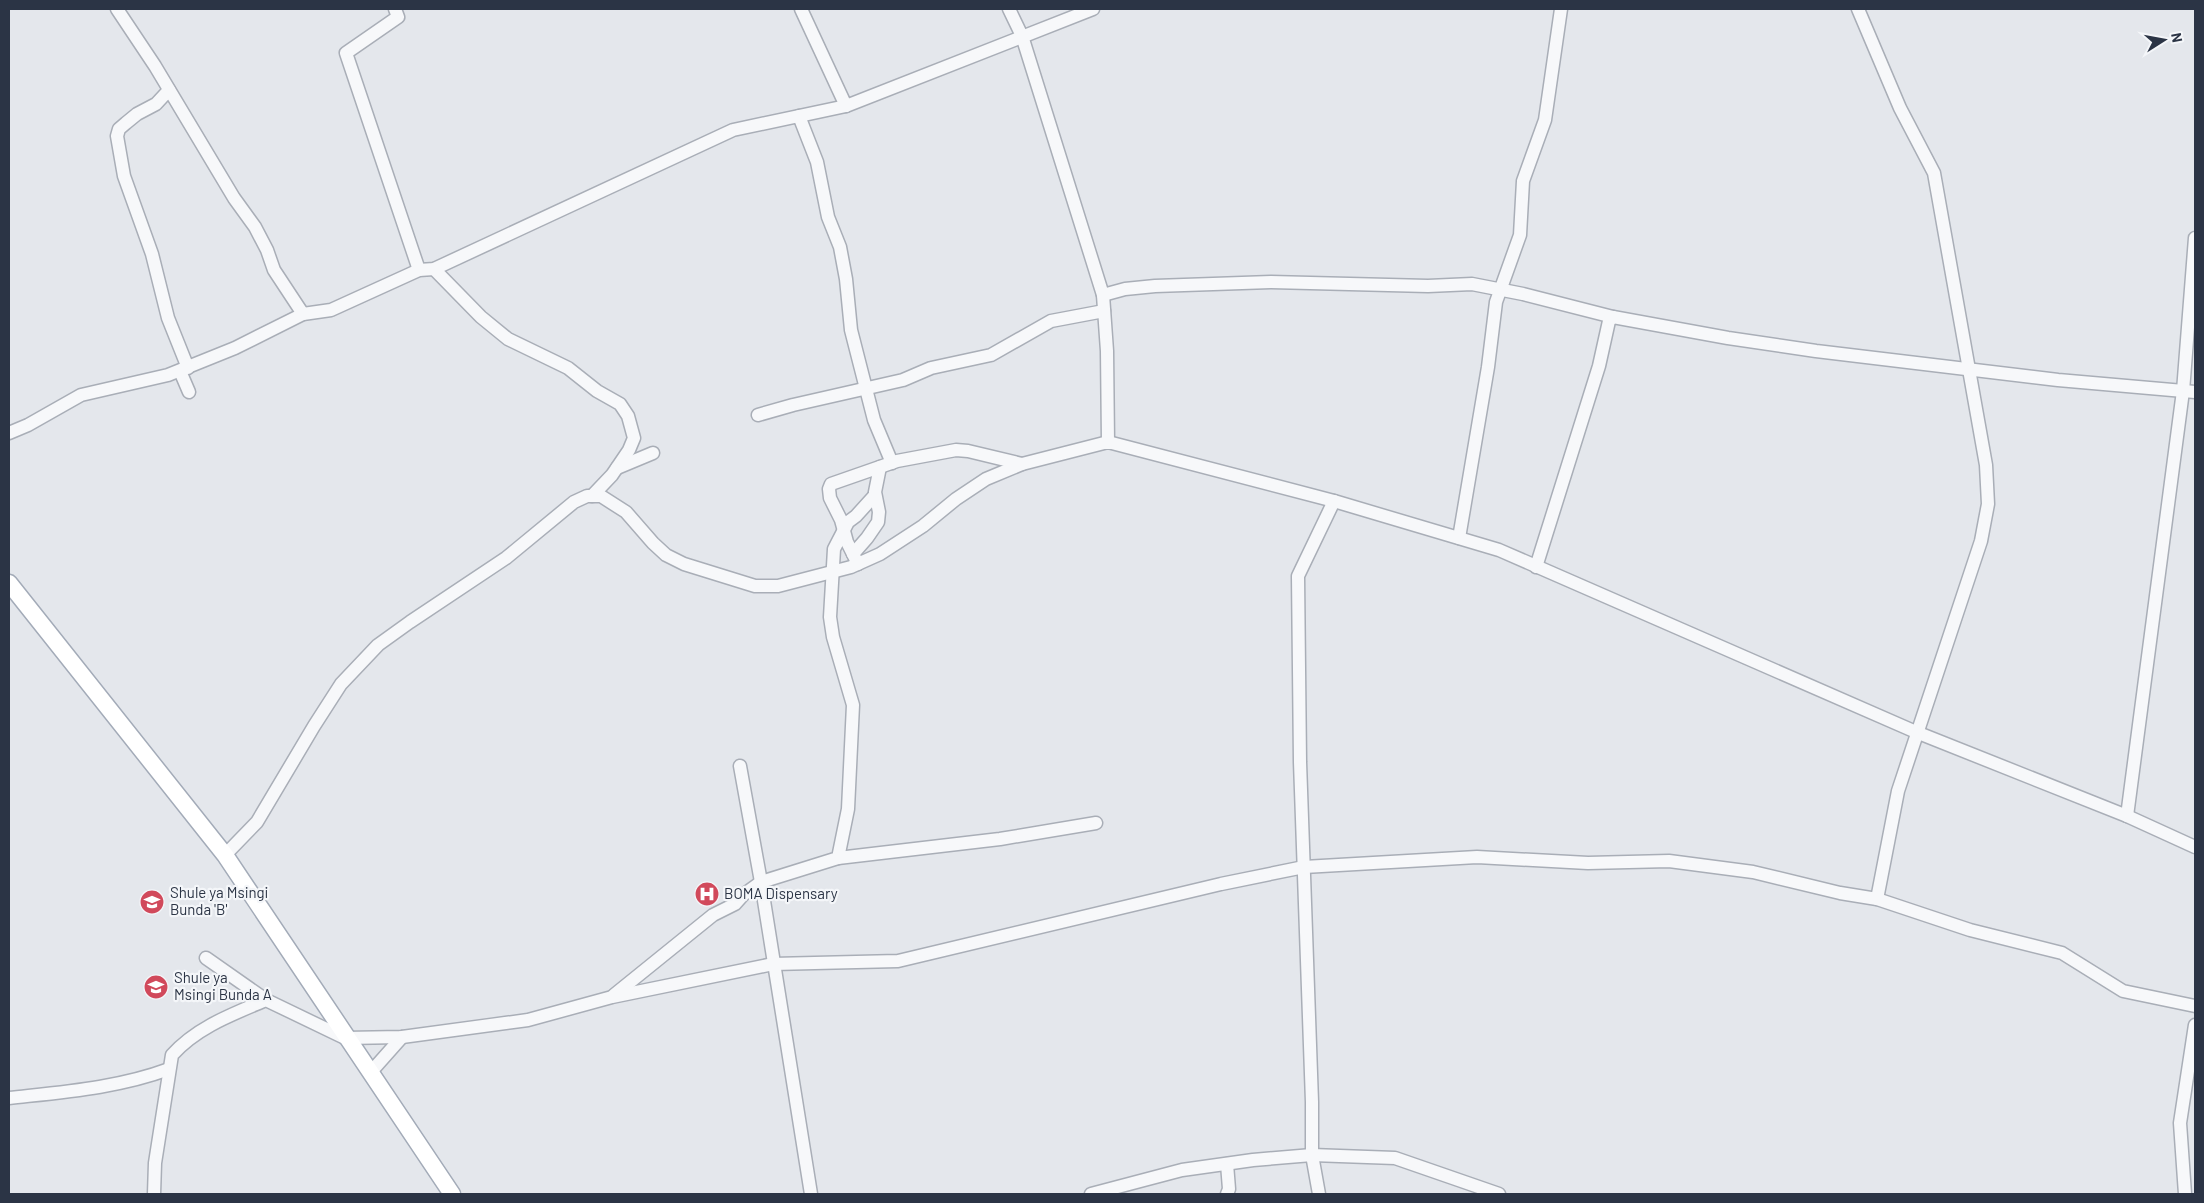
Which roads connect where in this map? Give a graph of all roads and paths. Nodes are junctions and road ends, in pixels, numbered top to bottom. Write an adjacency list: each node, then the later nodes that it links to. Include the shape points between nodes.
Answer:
1 (117, 9): 9 (street)
2 (395, 9): 14 (street, via 398,17 346,53)
3 (801, 9): 10 (street)
4 (1009, 9): 8 (street)
5 (1093, 9): 8 (street)
6 (1561, 9): 15 (street, via 1545,120 1523,181 1520,236)
7 (1858, 9): 21 (street, via 1900,108 1934,173)
8 (1022, 36): 10 (street); 16 (street)
9 (169, 90): 18 (street, via 255,227 274,270); 20 (street, via 156,104 126,123 117,136 124,176 152,254)
10 (846, 106): 11 (street)
11 (799, 116): 13 (street, via 733,130); 22 (street, via 817,162 828,217 840,247 851,330)
12 (2195, 238): 23 (street)
13 (434, 269): 14 (street); 32 (street, via 480,317 508,339 568,368 620,404 628,416 634,438)
14 (419, 270): 18 (street, via 330,310)
15 (1501, 289): 16 (street, via 1472,284 1271,282 1155,286); 19 (street); 37 (street, via 1496,302 1488,368)
16 (1103, 295): 17 (street)
17 (1104, 311): 22 (street, via 1051,321 991,355 931,368 903,380); 27 (street)
18 (303, 314): 20 (street, via 236,348)
19 (1613, 317): 21 (street, via 1806,350); 39 (street)
20 (184, 369): 24 (street); 26 (street, via 168,376 81,395)
21 (1969, 369): 23 (street); 42 (street, via 1986,465 1988,504 1975,559)
22 (866, 389): 25 (street); 29 (street, via 874,420)
23 (2189, 391): 44 (street)
24 (189, 392)
25 (758, 415)
26 (9, 434)
27 (1108, 442): 30 (street); 35 (street)
28 (653, 453): 32 (street)
29 (892, 463): 30 (street, via 956,450); 31 (street)
30 (1022, 464): 38 (street, via 986,479 880,554)
31 (880, 467): 33 (street); 36 (street, via 831,484 830,498)
32 (617, 468): 34 (street)
33 (875, 495): 36 (street); 38 (street, via 878,522)
34 (592, 496): 40 (street, via 601,496 626,512 666,554 725,578 755,586 778,586); 47 (street, via 574,502 506,558 378,646 341,684 257,822)
35 (1334, 501): 37 (street); 49 (street, via 1298,576)
36 (844, 529): 38 (street, via 846,542); 40 (street, via 834,549)
37 (1458, 538): 39 (street, via 1499,550)
38 (855, 559): 40 (street)
39 (1536, 567): 42 (street)
40 (834, 572): 48 (street, via 830,617 853,705 848,809)
41 (9, 583): 47 (main road)
42 (1916, 732): 44 (street); 51 (street, via 1898,791)
43 (740, 766): 50 (street)
44 (2127, 816): 46 (street)
45 (1096, 823): 48 (street, via 1000,839)
46 (2195, 847)
47 (225, 855): 59 (main road)
48 (838, 858): 50 (street)
49 (1304, 867): 51 (street, via 1477,857 1588,863 1669,861 1753,872); 53 (street, via 898,962); 63 (street)
50 (761, 882): 53 (street); 54 (street, via 734,904 713,915)
51 (1877, 899): 56 (street, via 1970,930 2062,953 2123,991)
52 (206, 958): 55 (street)
53 (773, 964): 54 (street); 67 (street)
54 (612, 997): 58 (street, via 528,1020)
55 (266, 1000): 59 (street); 60 (street, via 183,1042 172,1055)
56 (2195, 1006)
57 (2195, 1025): 72 (street, via 2180,1123)
58 (402, 1037): 59 (street); 61 (street)
59 (345, 1038): 61 (main road)
60 (169, 1069): 62 (street, via 119,1084); 65 (street, via 155,1164)
61 (370, 1073): 66 (main road)
62 (9, 1098)
63 (1312, 1155): 64 (street); 70 (street); 71 (street, via 1395,1158)
64 (1227, 1164): 68 (street, via 1182,1170); 69 (street)
65 (154, 1194)
66 (452, 1194)
67 (811, 1194)
68 (1091, 1194)
69 (1227, 1194)
70 (1318, 1194)
71 (1499, 1194)
72 (2185, 1194)

